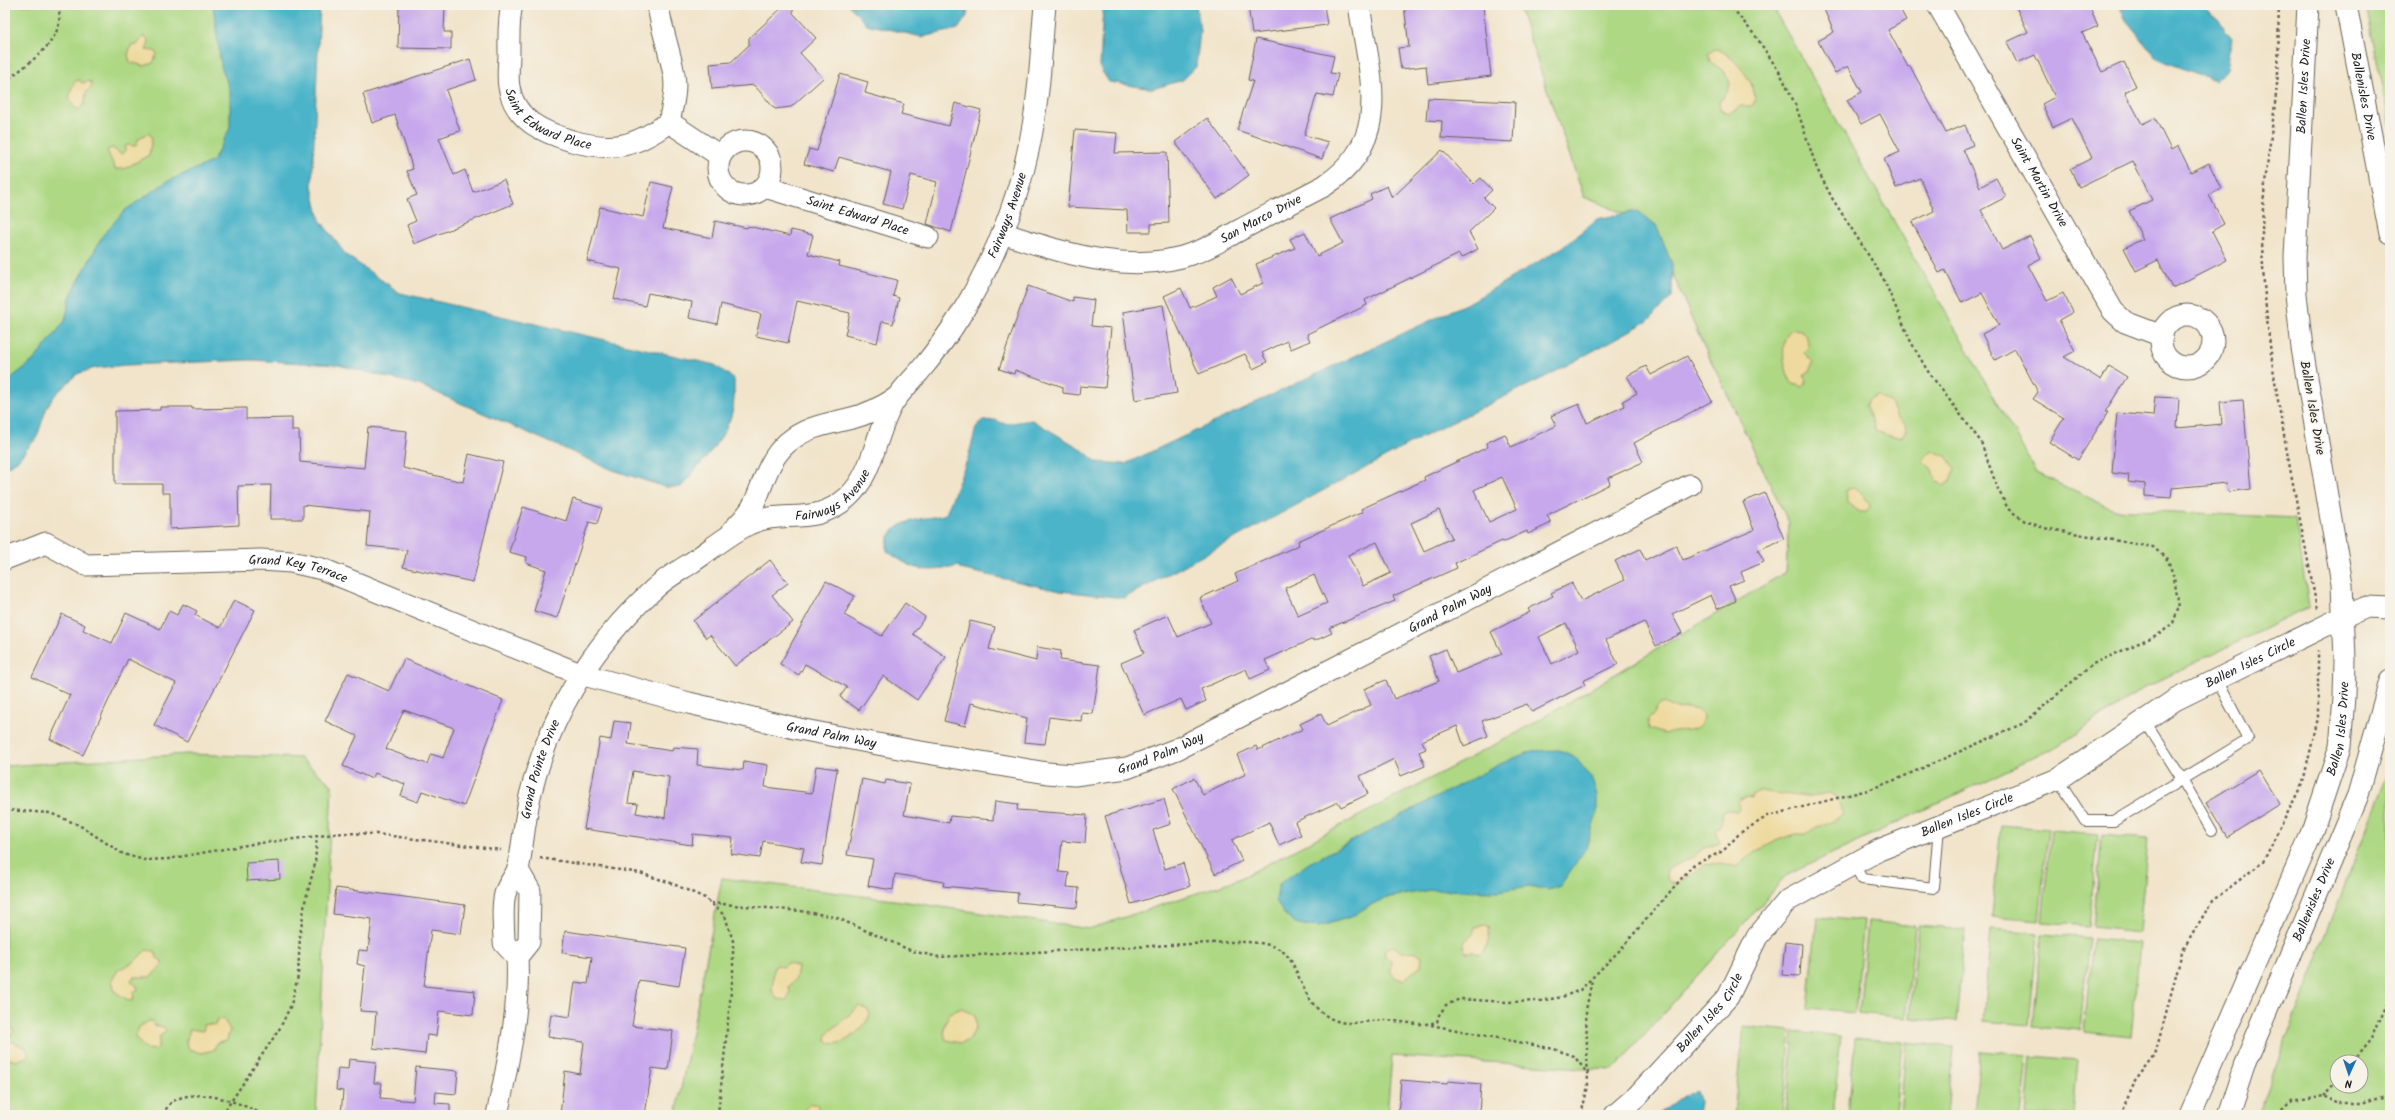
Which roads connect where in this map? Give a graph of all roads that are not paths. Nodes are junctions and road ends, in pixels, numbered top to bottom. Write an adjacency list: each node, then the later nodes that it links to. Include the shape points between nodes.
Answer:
1 (512, 5): 8 (street, Saint Edward Place, via 509,18 509,87 520,113 532,125 546,133 595,147 612,147 632,143 651,135)
2 (658, 5): 8 (street, via 660,22 675,76)
3 (1045, 5): 11 (street, Fairways Avenue, via 1037,98 1028,153)
4 (1359, 5): 11 (street, San Marco Drive, via 1371,88 1372,114 1364,145 1354,161 1335,179 1198,252 1167,260 1105,262 1075,256)
5 (1938, 5): 14 (street, Saint Martin Drive, via 2113,311 2125,322)
6 (2308, 5): 20 (street, Ballen Isles Drive, via 2295,257 2296,294 2302,348 2342,584)
7 (2346, 5): 12 (street, Ballenisles Drive)
8 (669, 122): 9 (street)
9 (720, 156): 10 (street, via 719,175 723,184 730,190 748,195); 10 (street, via 731,144 739,141 756,142 769,153 773,170)
10 (765, 187): 13 (street, Saint Edward Place)
11 (1002, 233): 15 (street, Fairways Avenue, via 983,276 960,316 933,355)
12 (2390, 234)
13 (928, 237)
14 (2162, 336)
15 (897, 398): 17 (street, Fairways Avenue, via 873,411 820,424 802,432 787,443 772,460 762,479 754,504 745,518); 17 (street, Fairways Avenue, via 880,430 862,479 850,496 818,514 750,524)
16 (1690, 485): 21 (street, Grand Palm Way, via 1177,749 1133,766 1100,773 1047,773 909,750 799,729)
17 (722, 542): 21 (street, Fairways Avenue, via 655,588 621,621)
18 (5, 559): 21 (street, Grand Key Terrace, via 46,543 86,565 261,560 291,562 322,569)
19 (2390, 608): 20 (street, Ballen Isles Circle, via 2367,607)
20 (2343, 617): 22 (street, Ballen Isles Circle); 32 (street, Ballen Isles Drive, via 2344,697 2340,747 2310,837)
21 (580, 674): 30 (street, Grand Pointe Drive, via 546,743 531,796 519,862 530,891 529,942 517,957 519,989)
22 (2217, 680): 24 (street, Ballen Isles Circle, via 2175,700); 26 (lane, via 2248,739)
23 (2390, 681): 33 (street, Ballenisles Drive, via 2358,795 2244,1066)
24 (2145, 721): 25 (street, Ballen Isles Circle); 26 (lane)
25 (2058, 779): 26 (lane, via 2085,821 2114,820); 27 (street, Ballen Isles Circle)
26 (2182, 779): 28 (lane)
27 (1939, 826): 29 (street, Ballen Isles Circle, via 1879,850); 29 (lane, via 1934,888 1862,879)
28 (2212, 831)
29 (1854, 864): 31 (street, Ballen Isles Circle, via 1787,902 1757,937 1728,997 1637,1096)
30 (498, 1115)
31 (1615, 1115)
32 (2189, 1115)
33 (2228, 1115)

